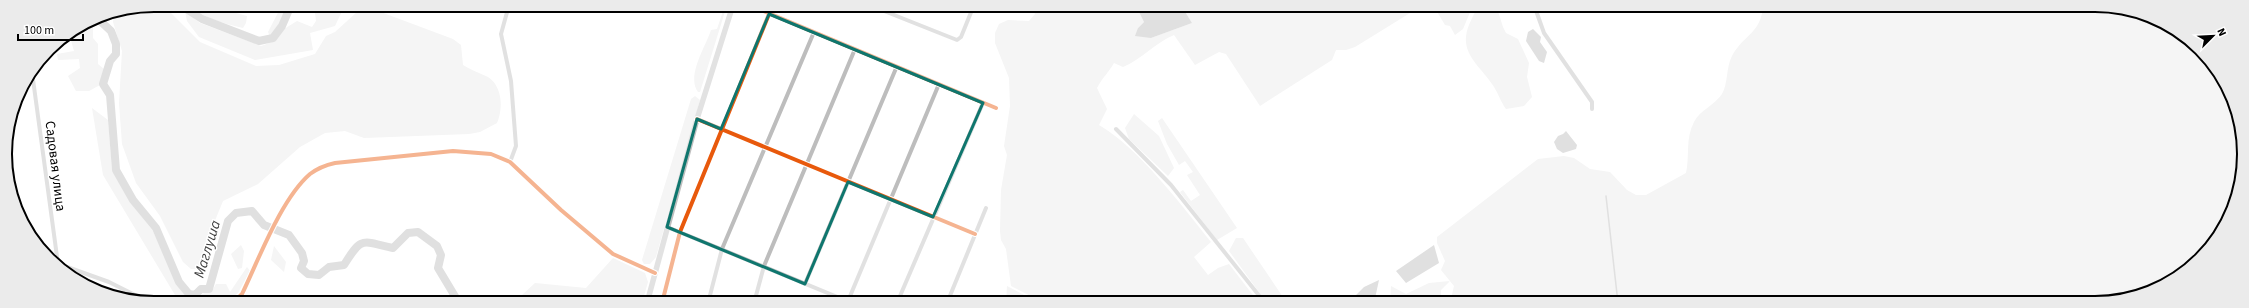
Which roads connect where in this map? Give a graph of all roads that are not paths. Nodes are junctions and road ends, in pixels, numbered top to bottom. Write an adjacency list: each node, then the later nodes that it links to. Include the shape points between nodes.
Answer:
1 (507, 12): 20 (street, via 501,34 511,81 516,146)
2 (731, 12): 16 (main road)
3 (765, 12): 7 (street)
4 (887, 12): 5 (street, via 957,40 961,37)
5 (971, 12)
6 (1536, 12): 15 (street, via 1544,33 1592,102)
7 (769, 14): 8 (street); 17 (street)
8 (814, 32): 9 (street); 19 (street)
9 (854, 49): 10 (street); 21 (street)
10 (897, 66): 12 (street); 22 (street)
11 (33, 80): 30 (street, Садовая улица)
12 (939, 84): 13 (street); 23 (street)
13 (983, 103): 14 (street); 25 (street)
14 (996, 108)
15 (1592, 109)
16 (696, 119): 17 (street); 26 (main road)
17 (721, 129): 19 (street); 27 (street)
18 (1116, 129): 45 (street, via 1172,185)
19 (766, 148): 21 (street); 29 (street)
20 (510, 162): 33 (street, via 613,254); 36 (street, via 491,154 453,151 335,163 320,167 310,174 294,193)
21 (807, 165): 22 (street); 31 (street)
22 (848, 182): 23 (street); 34 (street)
23 (891, 200): 25 (street); 42 (street)
24 (986, 208): 28 (street)
25 (933, 217): 28 (street); 43 (street)
26 (667, 227): 27 (street); 33 (main road)
27 (680, 232): 29 (street); 38 (street)
28 (975, 234): 44 (street)
29 (722, 249): 31 (street); 39 (street)
30 (56, 257)
31 (764, 266): 34 (street); 40 (street)
32 (68, 267): 35 (street)
33 (655, 273): 37 (main road)
34 (805, 284): 41 (street)
35 (135, 295)
36 (240, 296)
37 (649, 296)
38 (664, 296)
39 (710, 296)
40 (756, 296)
41 (835, 296)
42 (852, 296)
43 (900, 296)
44 (950, 296)
45 (1259, 296)

